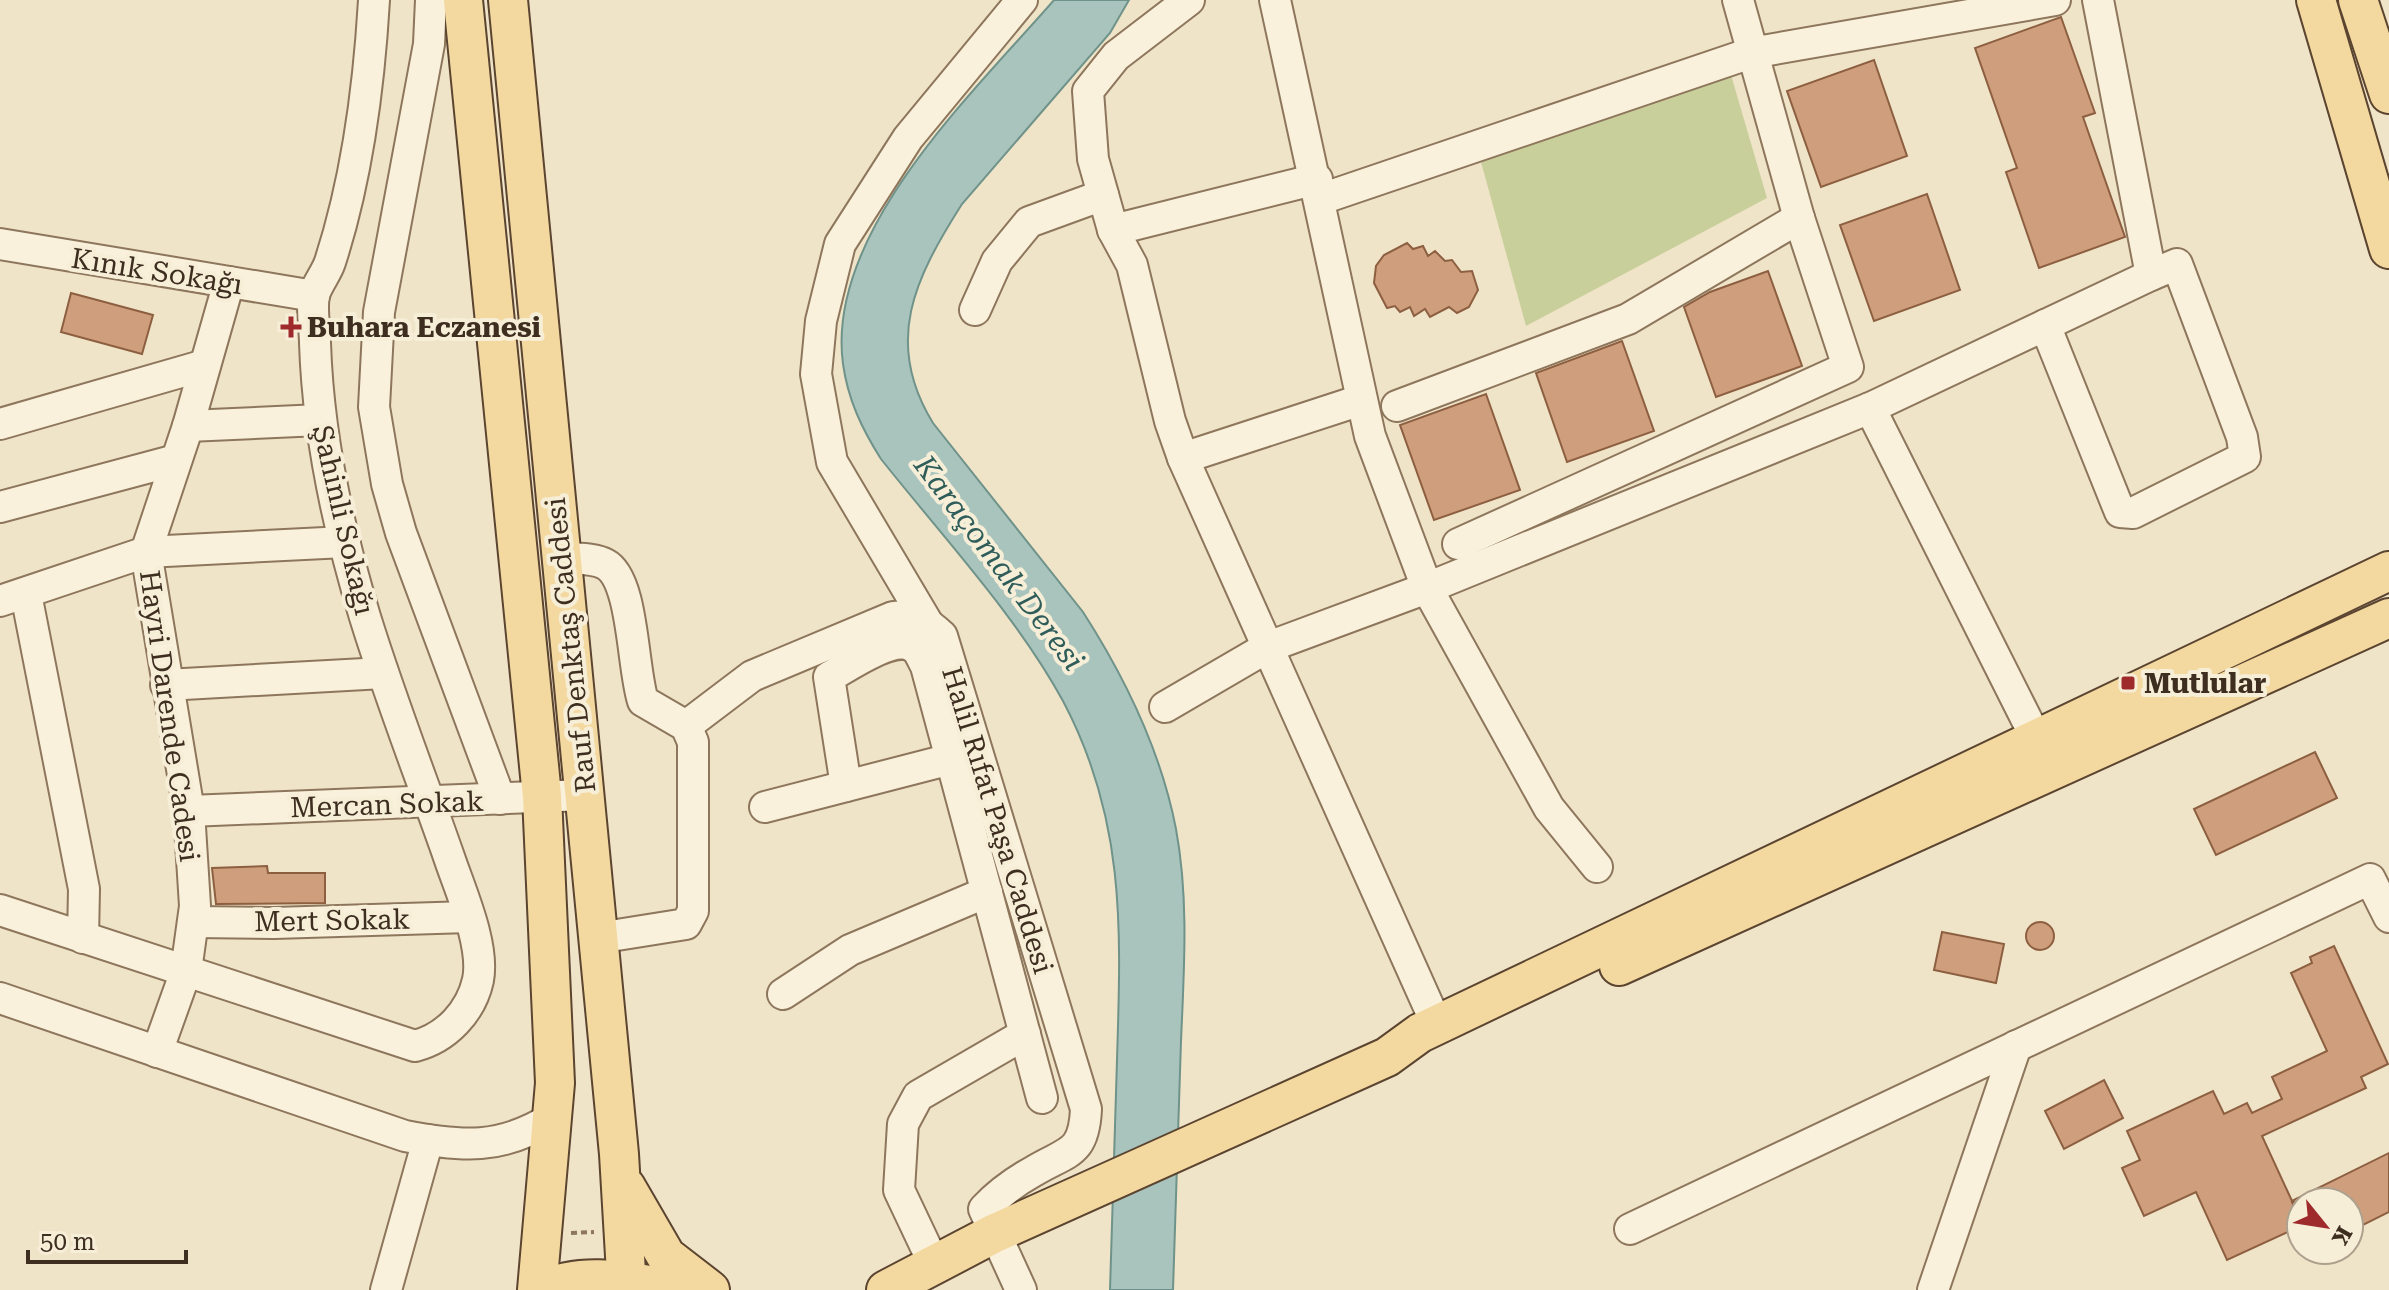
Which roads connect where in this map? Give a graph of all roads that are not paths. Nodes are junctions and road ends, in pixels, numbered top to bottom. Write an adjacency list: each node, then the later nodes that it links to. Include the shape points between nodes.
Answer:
1 (374, 0): 23 (street, Şahinli Sokağı, via 366,91 347,196 329,265)
2 (431, 0): 55 (street, via 429,44 379,312 374,407 401,533)
3 (463, 0): 54 (main road, Rauf Denktaş Caddesi)
4 (508, 0): 39 (main road, Rauf Denktaş Caddesi)
5 (1022, 0): 44 (street, via 908,138 840,244 821,321 816,374 832,462)
6 (1189, 0): 16 (street, via 1116,56 1088,91 1093,159)
7 (1275, 0): 15 (street)
8 (1738, 0): 13 (street)
9 (2055, 0): 13 (street)
10 (2098, 0): 21 (street)
11 (2316, 0): 20 (main road)
12 (2358, 0): 14 (main road)
13 (1751, 53): 15 (street); 17 (street)
14 (2389, 94)
15 (1319, 189): 18 (street); 27 (street)
16 (1103, 195): 18 (street); 24 (street, via 1029,222 997,261)
17 (1799, 218): 28 (street, via 1628,319); 37 (street, via 1848,367)
18 (1113, 230): 33 (street, via 1132,265)
19 (0, 244): 22 (street, Kınık Sokağı)
20 (2389, 249)
21 (2151, 275): 25 (street); 25 (street, via 2177,264 2245,457 2133,513 2120,512)
22 (229, 282): 23 (street, Kınık Sokağı); 26 (street, Hayri Darende Cadesi)
23 (314, 296): 30 (street, Şahinli Sokağı)
24 (975, 310)
25 (2045, 325): 29 (street)
26 (205, 365): 31 (street); 32 (street, Hayri Darende Cadesi)
27 (1361, 400): 33 (street); 41 (street)
28 (1397, 406)
29 (1870, 408): 41 (street); 50 (street)
30 (320, 420): 32 (street); 36 (street, Şahinli Sokağı)
31 (0, 424)
32 (188, 426): 34 (street, Hayri Darende Cadesi)
33 (1183, 458): 45 (street)
34 (176, 460): 35 (street); 38 (street, Hayri Darende Cadesi)
35 (0, 507)
36 (345, 542): 38 (street); 46 (street, Şahinli Sokağı)
37 (1458, 544)
38 (146, 552): 42 (street); 47 (street, Hayri Darende Cadesi)
39 (561, 557): 49 (street, via 603,562 615,572 624,589 635,678 643,701); 53 (main road, Rauf Denktaş Caddesi)
40 (2388, 570): 50 (main road)
41 (1427, 588): 45 (street); 59 (street, via 1549,808)
42 (13, 597): 65 (street, via 84,889)
43 (2389, 618): 74 (main road, via 1419,1057)
44 (928, 624): 49 (street, via 908,615 893,617 752,676); 80 (street, Halil Rıfat Paşa Caddesi, via 942,636 1086,1109 1085,1133 1070,1155 1035,1170 984,1209)
45 (1268, 647): 48 (street); 70 (street)
46 (383, 673): 47 (street); 56 (street, Şahinli Sokağı)
47 (166, 685): 58 (street, Hayri Darende Cadesi)
48 (1165, 707)
49 (686, 726): 66 (street, via 693,742 693,911 686,924 670,929)
50 (2036, 738): 70 (main road)
51 (951, 759): 52 (street, Halil Rıfat Paşa Caddesi); 52 (street, Halil Rıfat Paşa Caddesi, via 926,666 916,648 891,644 829,677); 60 (street, Halil Rıfat Paşa Caddesi)
52 (846, 786): 57 (street, Halil Rıfat Paşa Caddesi)
53 (585, 795): 54 (street, Mercan Sokak); 66 (main road, Rauf Denktaş Caddesi)
54 (542, 796): 55 (street, Mercan Sokak); 76 (main road, Rauf Denktaş Caddesi, via 555,1083)
55 (500, 799): 56 (street, Mercan Sokak)
56 (431, 804): 58 (street, Mercan Sokak); 62 (street, Şahinli Sokağı)
57 (765, 807)
58 (189, 811): 64 (street, Hayri Darende Cadesi)
59 (1597, 867)
60 (987, 892): 68 (street, Halil Rıfat Paşa Caddesi, via 850,950); 71 (street, Halil Rıfat Paşa Caddesi)
61 (0, 910): 65 (street)
62 (469, 917): 64 (street, Mert Sokak); 67 (street, Şahinli Sokağı, via 479,954 479,978 470,1002 455,1024 431,1042 415,1046)
63 (2389, 917): 72 (street, via 2370,879)
64 (195, 922): 67 (street, Hayri Darende Cadesi)
65 (83, 938): 67 (street)
66 (598, 938): 78 (main road, Rauf Denktaş Caddesi)
67 (186, 971): 73 (street, Hayri Darende Cadesi)
68 (783, 994)
69 (0, 998): 73 (street)
70 (1437, 1025): 74 (main road)
71 (1025, 1034): 75 (street, Halil Rıfat Paşa Caddesi); 81 (street, via 918,1096 903,1124 899,1190)
72 (2016, 1046): 79 (street); 90 (street)
73 (157, 1052): 77 (street)
74 (1387, 1057): 80 (main road)
75 (1042, 1098)
76 (552, 1118): 77 (street, via 506,1142); 84 (main road, Rauf Denktaş Caddesi)
77 (428, 1140): 83 (street)
78 (621, 1177): 82 (main road, Rauf Denktaş Caddesi); 87 (main road, via 666,1256)
79 (1630, 1229)
80 (993, 1234): 81 (main road); 89 (street)
81 (934, 1264): 88 (main road)
82 (627, 1286): 85 (main road, via 579,1280); 86 (main road)
83 (386, 1290)
84 (537, 1290)
85 (544, 1290)
86 (681, 1290)
87 (710, 1290)
88 (886, 1290)
89 (1021, 1290)
90 (1933, 1290)

